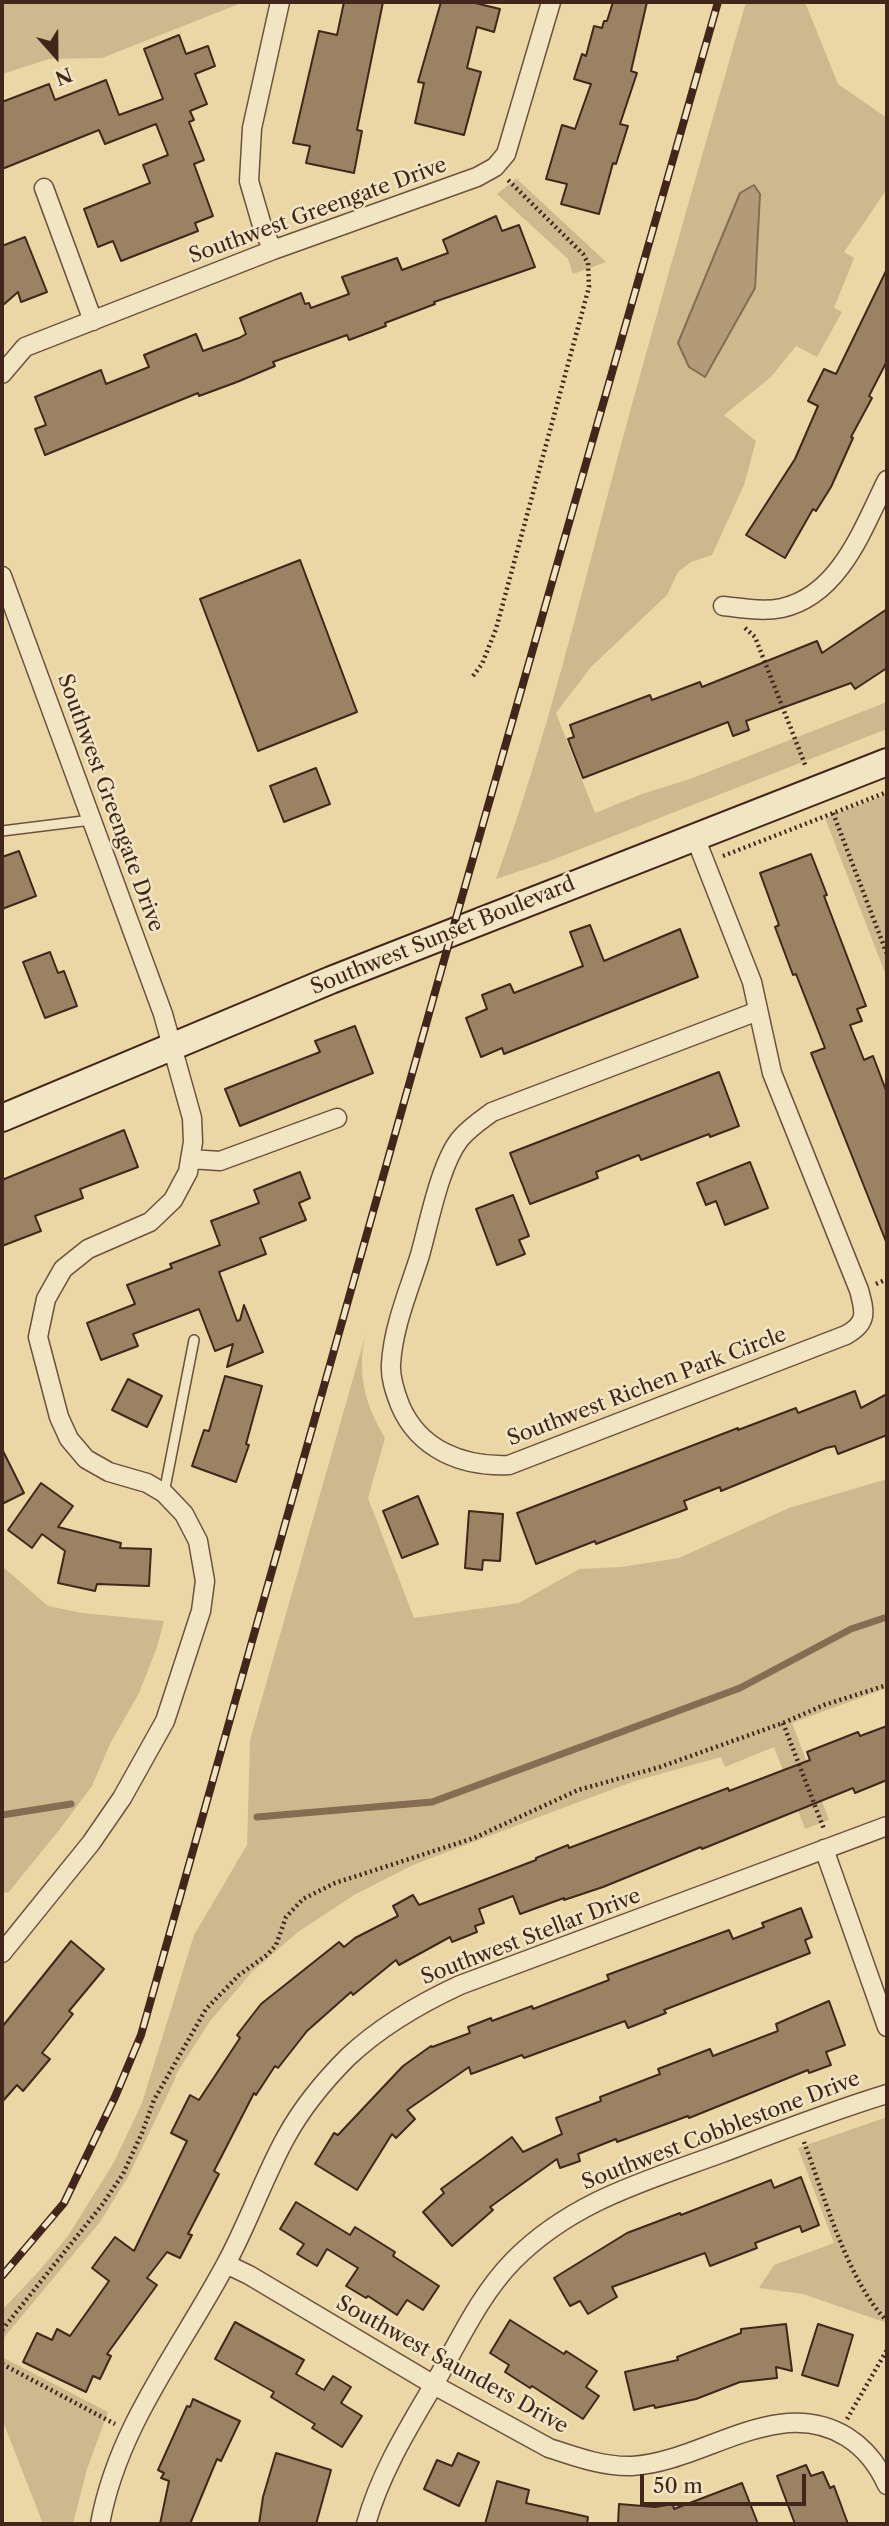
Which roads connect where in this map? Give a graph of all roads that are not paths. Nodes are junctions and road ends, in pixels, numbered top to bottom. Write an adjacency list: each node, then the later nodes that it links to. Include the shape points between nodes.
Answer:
1 (280, 2): 4 (street, via 252,128 249,181)
2 (551, 2): 4 (street, Southwest Greengate Drive, via 506,154 495,167)
3 (44, 188): 5 (street)
4 (274, 250): 5 (street, Southwest Greengate Drive)
5 (93, 321): 6 (street, Southwest Greengate Drive, via 25,346)
6 (2, 374)
7 (887, 480): 9 (street, via 844,562 820,590 782,608)
8 (2, 576): 11 (street, Southwest Greengate Drive)
9 (723, 606)
10 (887, 762): 13 (main road, Southwest Sunset Boulevard)
11 (91, 820): 12 (lane); 15 (street, Southwest Greengate Drive)
12 (2, 831)
13 (695, 837): 14 (street, via 752,982); 15 (main road, Southwest Sunset Boulevard)
14 (758, 1011): 14 (street, Southwest Richen Park Circle, via 772,1073 859,1290 862,1322 846,1335 509,1465 459,1461 434,1448 403,1412 390,1365 444,1173 459,1140 492,1112)
15 (172, 1047): 16 (main road, Southwest Sunset Boulevard); 18 (street, Southwest Greengate Drive, via 192,1118)
16 (2, 1118)
17 (337, 1118): 18 (street, via 220,1161)
18 (190, 1158): 20 (street, Southwest Greengate Drive, via 173,1200 150,1222 88,1249 62,1269 46,1299 38,1337 58,1417 69,1439 86,1460)
19 (194, 1340): 20 (lane)
20 (164, 1493): 23 (street, via 184,1514 198,1541 205,1581 201,1611 165,1721 91,1843)
21 (887, 1826): 22 (street, Southwest Stellar Drive)
22 (827, 1848): 24 (street); 26 (street, Southwest Stellar Drive, via 460,1985 403,2014 348,2057 303,2112 286,2137)
23 (2, 1953)
24 (887, 2027)
25 (887, 2094): 27 (street, Southwest Cobblestone Drive, via 591,2203 551,2228 494,2284)
26 (226, 2264): 27 (street, Southwest Saunders Drive); 29 (street, Southwest Stellar Drive, via 129,2431)
27 (434, 2385): 28 (street, Southwest Saunders Drive, via 550,2448 611,2465 633,2466 680,2457 774,2424 825,2427 870,2455); 30 (street, Southwest Cobblestone Drive, via 387,2469)
28 (887, 2485)
29 (100, 2524)
30 (366, 2524)

